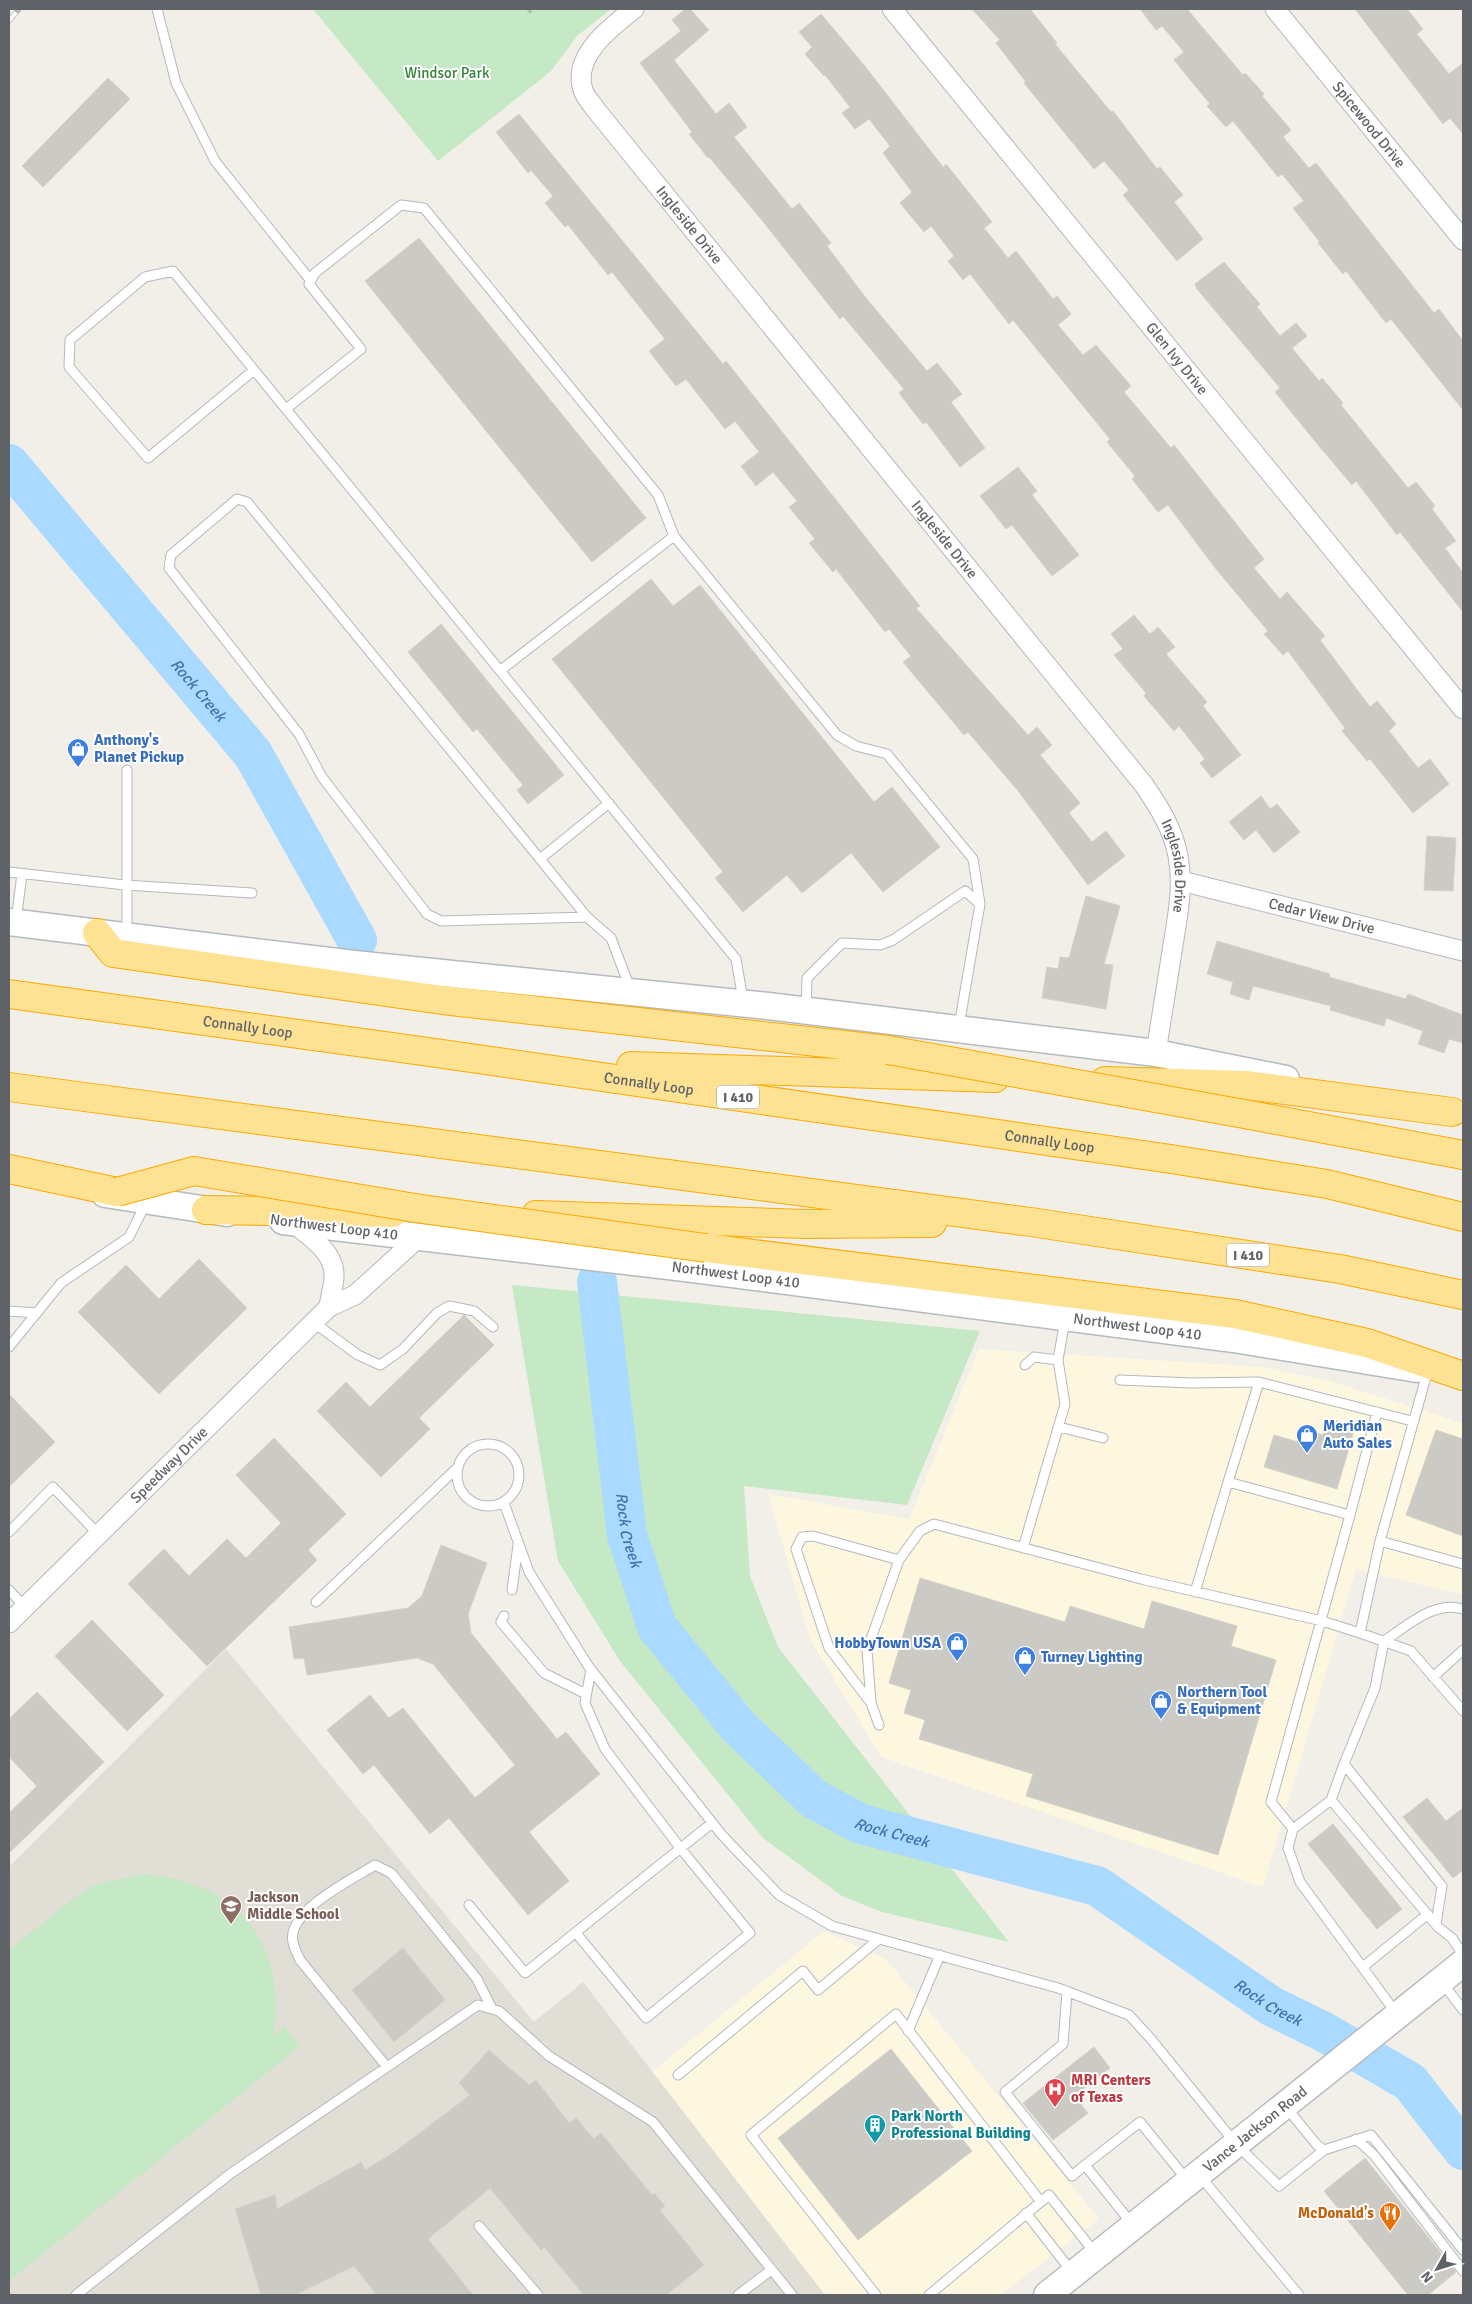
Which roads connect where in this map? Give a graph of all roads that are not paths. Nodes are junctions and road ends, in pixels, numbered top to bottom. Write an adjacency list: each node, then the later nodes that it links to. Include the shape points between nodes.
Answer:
1 (157, 9): 6 (lane, via 176,83 215,161)
2 (634, 9): 17 (street, Ingleside Drive, via 598,42 588,56 581,72 583,90 1144,785 1171,831)
3 (892, 9): 11 (street, Glen Ivy Drive)
4 (1275, 9): 5 (street, Spicewood Drive)
5 (1463, 240)
6 (310, 281): 8 (lane, via 309,284 361,349); 9 (lane, via 315,273 401,205 424,208 658,495)
7 (254, 370): 7 (lane, via 173,272 145,277 70,340 69,368 148,458); 8 (lane)
8 (286, 409): 10 (lane)
9 (674, 536): 10 (lane); 20 (lane, via 837,736 856,746 888,754 973,859)
10 (500, 670): 13 (lane)
11 (1463, 709)
12 (127, 770): 18 (lane)
13 (609, 803): 14 (lane); 28 (lane, via 736,959)
14 (540, 859): 21 (lane); 21 (lane, via 247,502 237,499 171,556 170,568 299,734 322,777 427,914 441,921)
15 (9, 872): 16 (lane)
16 (22, 874): 18 (lane); 22 (lane)
17 (1180, 881): 25 (street, Cedar View Drive); 31 (street, Ingleside Drive)
18 (125, 885): 19 (lane); 24 (lane)
19 (252, 893)
20 (980, 904): 29 (lane, via 965,891 893,940 880,945 842,943 807,978); 30 (lane)
21 (587, 918): 26 (lane, via 611,938)
22 (12, 923): 23 (main road)
23 (97, 933): 24 (main road); 35 (highway, bridge, via 113,953 442,1000 888,1050)
24 (127, 936): 26 (main road, via 354,964)
25 (1463, 951)
26 (632, 992): 28 (main road)
27 (9, 994): 32 (highway, Connally Loop / I 410)
28 (744, 1003): 29 (main road)
29 (806, 1011): 30 (main road)
30 (958, 1030): 31 (main road)
31 (1156, 1053): 34 (main road)
32 (493, 1061): 34 (highway, via 1246,1085); 40 (highway, Connally Loop / I 410, via 1327,1184)
33 (9, 1087): 42 (highway, I 410)
34 (1458, 1113)
35 (1463, 1156)
36 (9, 1168): 55 (highway, bridge, via 117,1192 194,1171 415,1208 706,1248 1235,1314 1367,1343)
37 (9, 1176): 38 (main road, Northwest Loop 410)
38 (147, 1200): 39 (main road, Northwest Loop 410); 47 (lane, via 129,1237 61,1283)
39 (206, 1210): 41 (main road, Northwest Loop 410); 42 (highway, via 555,1215 805,1224)
40 (1463, 1218)
41 (292, 1222): 43 (main road, Northwest Loop 410); 45 (street, via 318,1243 331,1260 334,1275)
42 (1032, 1222): 44 (highway, I 410, via 1340,1269)
43 (418, 1238): 45 (street, Speedway Drive, via 355,1295); 48 (main road, Northwest Loop 410, via 685,1268)
44 (1463, 1295)
45 (328, 1307): 49 (street, Speedway Drive)
46 (9, 1311): 47 (lane)
47 (37, 1313): 51 (lane)
48 (1065, 1318): 52 (lane); 54 (main road, Northwest Loop 410, via 1282,1346)
49 (313, 1322): 50 (lane, via 358,1355 380,1365 403,1349 437,1313 449,1306 474,1311); 67 (street, Speedway Drive)
50 (493, 1327)
51 (9, 1346)
52 (1058, 1360): 53 (lane, via 1034,1357); 60 (lane, via 1065,1404)
53 (1025, 1366)
54 (1428, 1370): 55 (main road, Northwest Loop 410); 59 (lane)
55 (1463, 1376)
56 (1120, 1380): 57 (lane)
57 (1258, 1382): 58 (lane); 63 (lane)
58 (1377, 1412): 59 (lane); 65 (lane)
59 (1412, 1421): 68 (lane)
60 (1059, 1427): 61 (lane); 70 (lane)
61 (1103, 1438)
62 (458, 1467): 64 (lane, via 459,1488 473,1503 483,1506); 64 (lane, via 462,1457 478,1445 488,1444 508,1450 519,1468 520,1478 512,1496); 76 (lane)
63 (1228, 1482): 65 (lane); 75 (lane)
64 (504, 1503): 69 (lane)
65 (1350, 1515): 80 (lane)
66 (9, 1532): 67 (lane, via 53,1487)
67 (99, 1535): 77 (street, Speedway Drive)
68 (1380, 1540): 72 (lane); 82 (lane)
69 (519, 1542): 74 (lane); 85 (lane, via 529,1572)
70 (1023, 1548): 71 (lane, via 934,1524 920,1531); 75 (lane)
71 (898, 1560): 88 (lane, via 867,1650); 88 (lane, via 813,1536 802,1537 796,1549 829,1648)
72 (1463, 1564)
73 (9, 1590): 77 (lane)
74 (512, 1590)
75 (1195, 1592): 80 (lane)
76 (316, 1602)
77 (25, 1607): 81 (street, Speedway Drive)
78 (1463, 1609): 83 (lane, via 1431,1610)
79 (504, 1616): 87 (lane, via 501,1622 544,1673)
80 (1322, 1621): 82 (lane); 94 (lane, via 1271,1802)
81 (9, 1623)
82 (1360, 1633): 83 (lane)
83 (1384, 1641): 86 (lane, via 1411,1651); 91 (lane, via 1375,1688)
84 (1463, 1650): 86 (lane)
85 (591, 1669): 87 (lane); 93 (lane)
86 (1433, 1677): 89 (lane)
87 (586, 1694): 95 (lane, via 585,1703 605,1750)
88 (872, 1703): 90 (lane)
89 (1463, 1711)
90 (879, 1726)
91 (1344, 1764): 92 (lane); 98 (lane, via 1442,1886)
92 (1331, 1800): 94 (lane); 97 (lane)
93 (712, 1823): 95 (lane); 100 (lane, via 779,1895 832,1926)
94 (1293, 1829): 104 (lane, via 1288,1848 1300,1882)
95 (681, 1849): 99 (lane); 99 (lane, via 750,1933 646,2018)
96 (469, 1905): 99 (lane, via 525,1973)
97 (1428, 1914): 98 (lane); 104 (lane)
98 (1436, 1924): 102 (lane, via 1452,1938)
99 (576, 1932)
100 (879, 1939): 101 (lane); 112 (lane, via 818,1990 803,1971)
101 (940, 1955): 106 (lane); 110 (lane)
102 (1463, 1955)
103 (1463, 1963): 105 (main road, Vance Jackson Road)
104 (1364, 1966): 109 (lane)
105 (1441, 1981): 108 (lane); 109 (main road, Vance Jackson Road)
106 (1067, 1991): 115 (lane, via 1128,2015 1152,2039); 117 (lane, via 1063,2044 1005,2092 1072,2176)
107 (492, 2009): 111 (lane, via 478,2005); 111 (lane, via 477,1979 406,1891 391,1873 375,1866 308,1908 295,1924 292,1941 300,1960); 125 (lane, via 499,2011 549,2056 653,2122)
108 (1463, 2010)
109 (1397, 2016): 113 (main road, Vance Jackson Road)
110 (908, 2031): 119 (lane); 132 (lane, via 896,2014 751,2135)
111 (387, 2067): 128 (lane, via 230,2174)
112 (678, 2075)
113 (1288, 2102): 115 (main road, Vance Jackson Road); 116 (lane, via 1317,2145)
114 (1356, 2139): 116 (lane); 123 (lane, via 1371,2135); 126 (lane, via 1374,2155)
115 (1236, 2144): 116 (lane, via 1279,2186); 118 (main road, Vance Jackson Road)
116 (1324, 2150)
117 (1086, 2166): 118 (lane, via 1140,2122); 122 (lane)
118 (1193, 2178): 122 (main road, Vance Jackson Road); 135 (lane)
119 (1041, 2202): 120 (lane); 124 (lane, via 1049,2195)
120 (1026, 2213): 127 (lane); 133 (lane)
121 (479, 2226): 129 (lane)
122 (1134, 2226): 124 (main road, Vance Jackson Road)
123 (1463, 2250)
124 (1097, 2255): 127 (main road, Vance Jackson Road)
125 (770, 2271): 130 (lane); 131 (lane)
126 (1463, 2271)
127 (1073, 2274): 134 (main road, Vance Jackson Road)
128 (76, 2295)
129 (538, 2295)
130 (738, 2295)
131 (792, 2295)
132 (876, 2295)
133 (929, 2295)
134 (1047, 2295)
135 (1299, 2295)

